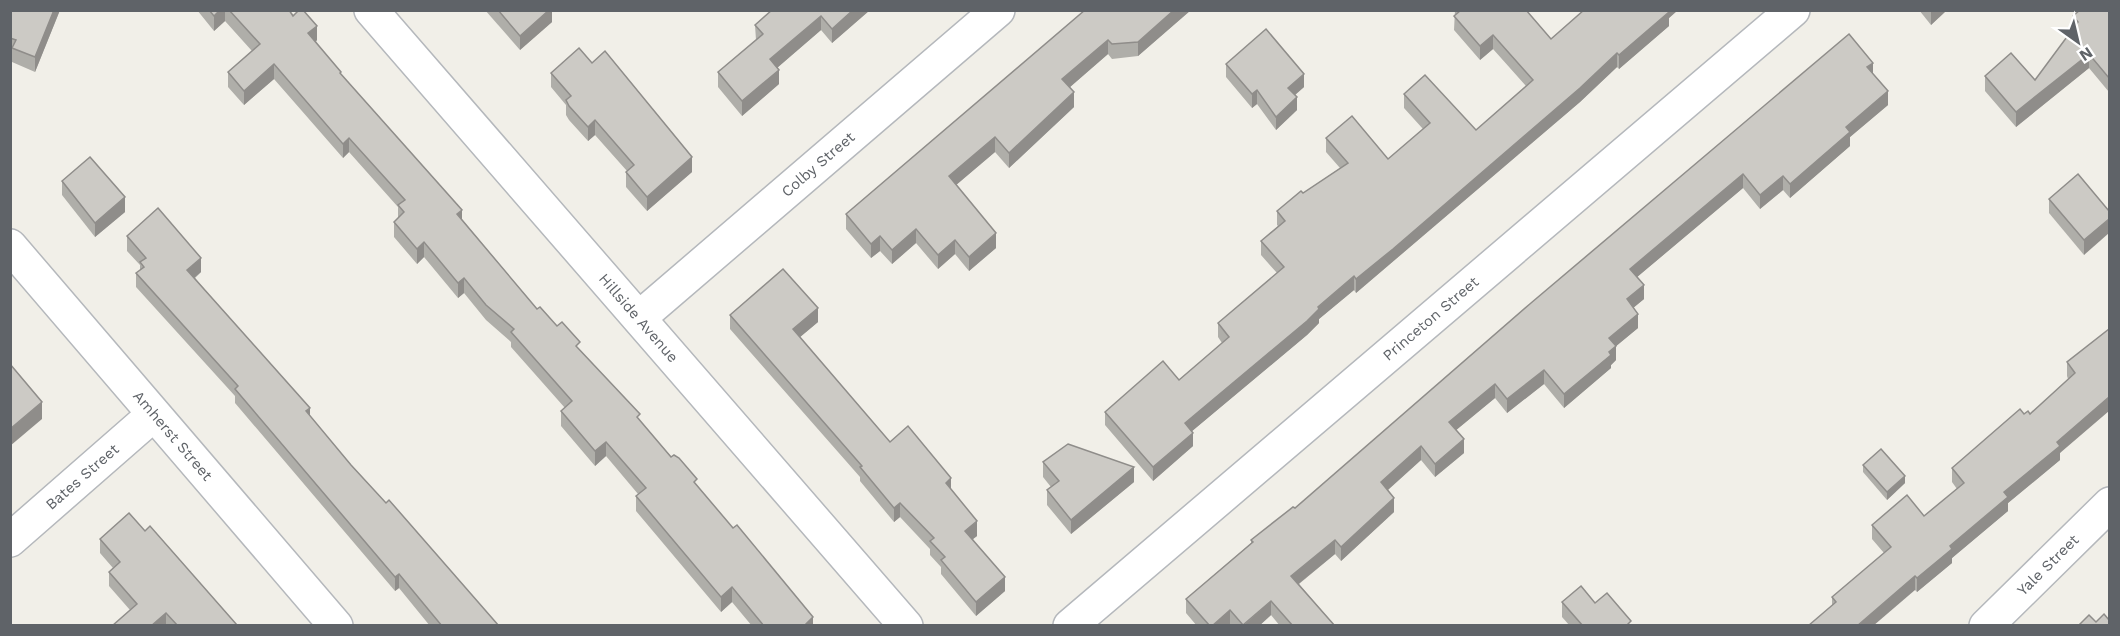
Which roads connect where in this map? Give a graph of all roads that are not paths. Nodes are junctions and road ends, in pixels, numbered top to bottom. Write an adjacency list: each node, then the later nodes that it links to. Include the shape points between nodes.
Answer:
1 (371, 10): 5 (street, Hillside Avenue)
2 (998, 10): 5 (street, Colby Street)
3 (1793, 10): 11 (street, Princeton Street)
4 (10, 246): 6 (street, Amherst Street)
5 (639, 318): 10 (street, Hillside Avenue)
6 (153, 415): 8 (street, Bates Street); 9 (street, Amherst Street)
7 (2109, 504): 12 (street, Yale Street)
8 (10, 540)
9 (336, 626)
10 (906, 626)
11 (1070, 626)
12 (1986, 626)

